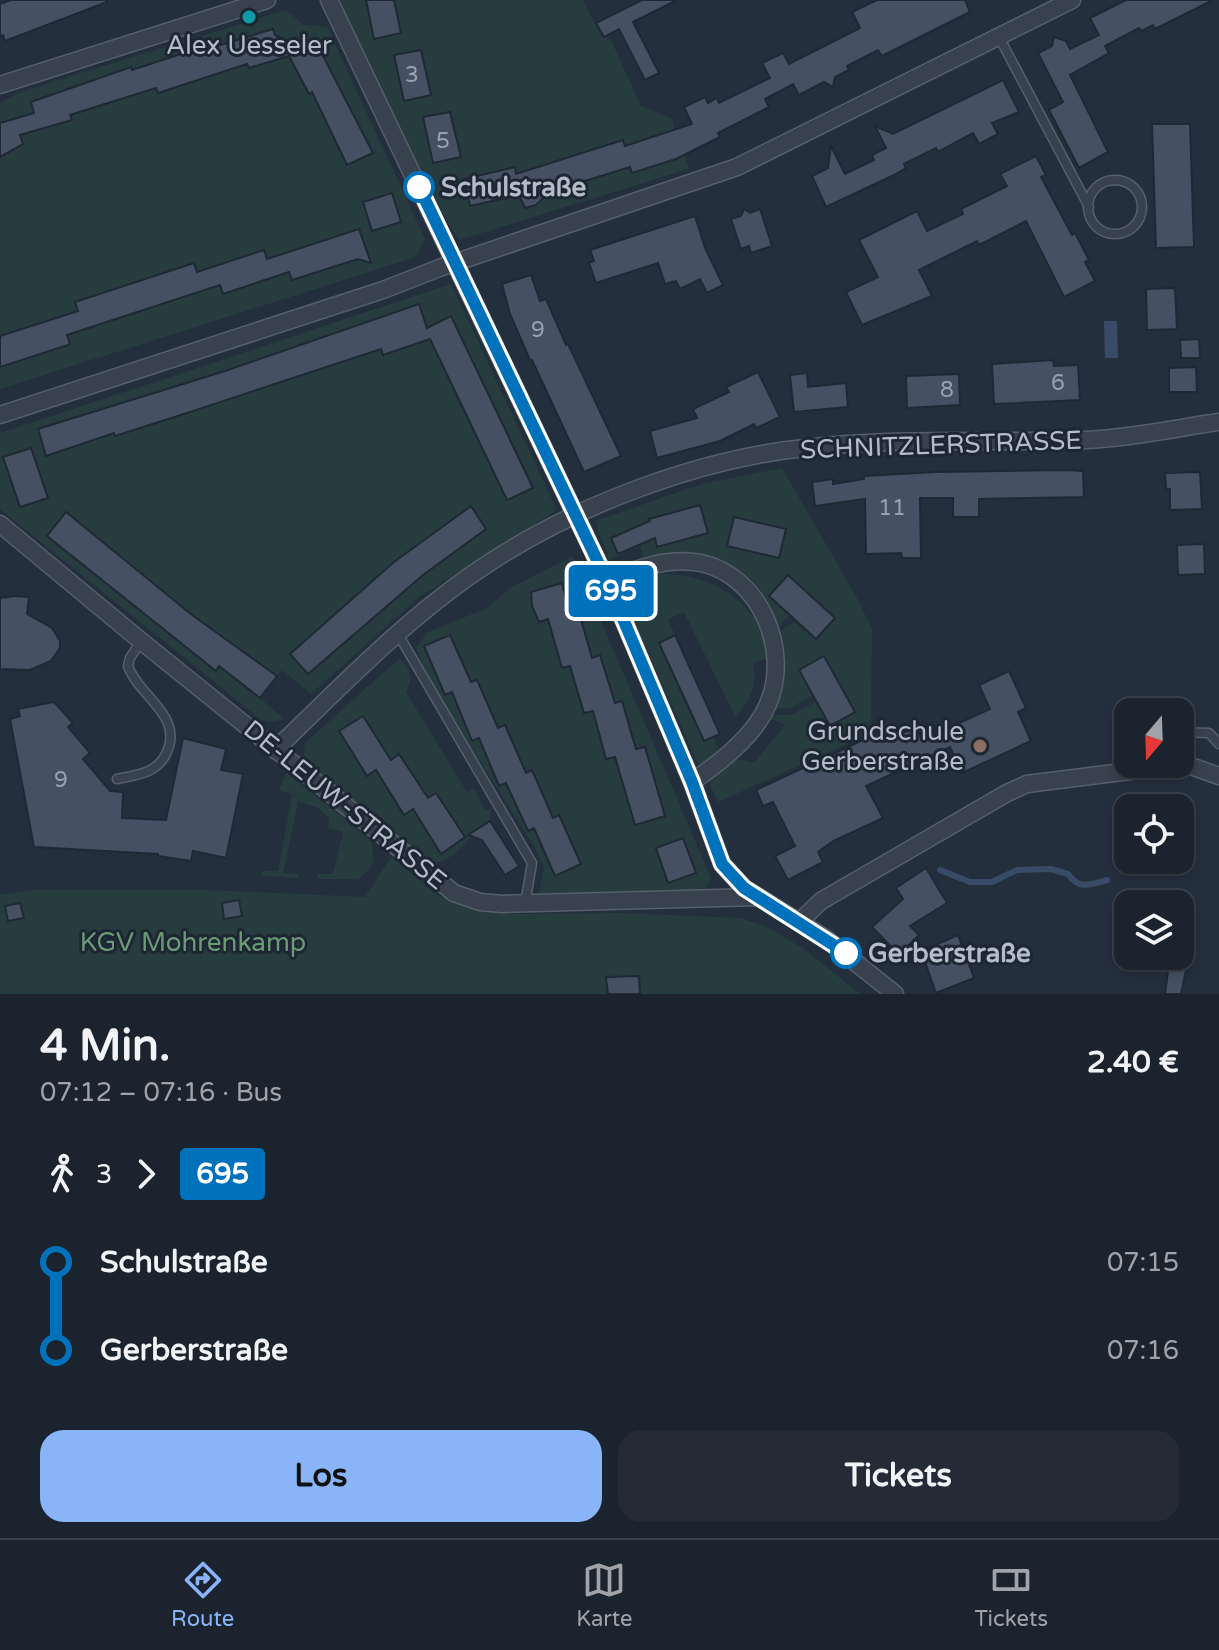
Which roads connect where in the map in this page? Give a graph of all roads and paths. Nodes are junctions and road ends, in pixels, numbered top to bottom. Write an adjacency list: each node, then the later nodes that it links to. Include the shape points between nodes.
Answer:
1 (267, 0): 5 (street)
2 (329, 0): 7 (street)
3 (1072, 0): 4 (street)
4 (999, 37): 6 (lane); 7 (street, via 737,167)
5 (0, 85)
6 (1089, 207): 6 (lane, via 1095,225 1120,234 1135,225 1142,208 1137,191 1115,181 1099,186)
7 (454, 263): 8 (street); 10 (street)
8 (0, 415)
9 (1219, 422): 10 (street, SCHNITZLERSTRASSE, via 1092,440 802,448 716,465)
10 (576, 514): 12 (street); 13 (street, SCHNITZLERSTRASSE, via 488,563)
11 (0, 524): 14 (street, DE-LEUW-STRASSE)
12 (607, 581): 20 (street); 20 (street, via 659,562 700,563 743,587 768,621 777,665 768,706 735,747)
13 (398, 633): 17 (street); 22 (lane, via 532,863)
14 (141, 641): 17 (street, DE-LEUW-STRASSE); 19 (lane, via 130,658 130,673 165,716 171,738 154,769)
15 (1194, 732): 16 (lane, via 1209,733)
16 (1219, 744)
17 (275, 750): 22 (street, DE-LEUW-STRASSE, via 438,882 463,897 490,904)
18 (1217, 770): 23 (street, via 1185,764 1027,784 821,901)
19 (117, 779)
20 (692, 782): 21 (street, via 722,864)
21 (757, 897): 22 (street, DE-LEUW-STRASSE); 23 (street)
22 (525, 904)
23 (799, 922): 24 (street)
24 (895, 994)

